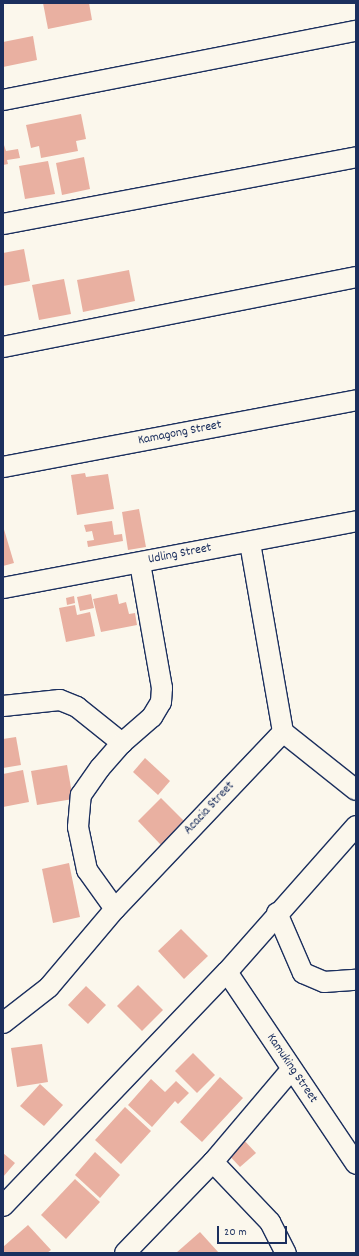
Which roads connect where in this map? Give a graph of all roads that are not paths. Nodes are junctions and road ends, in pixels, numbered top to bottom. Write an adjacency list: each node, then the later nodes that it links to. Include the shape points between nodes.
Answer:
1 (356, 31): 2 (street)
2 (3, 100)
3 (356, 157): 4 (street)
4 (3, 224)
5 (356, 277): 6 (street)
6 (3, 347)
7 (356, 400): 8 (street, Kamagong Street)
8 (3, 467)
9 (356, 521): 10 (street, Udling Street)
10 (250, 542): 11 (street, Udling Street); 14 (street)
11 (140, 563): 12 (street, Udling Street); 15 (street, via 162,688 161,702 152,717)
12 (3, 588)
13 (3, 706): 15 (street, via 60,700 77,707)
14 (283, 732): 16 (street); 18 (street, Acacia Street)
15 (122, 743): 18 (street, via 82,795 78,828 87,870)
16 (356, 790)
17 (356, 826): 19 (street)
18 (115, 910): 22 (street, Acacia Street, via 49,987)
19 (277, 914): 20 (street); 21 (street, via 303,973 324,982)
20 (227, 972): 23 (street, Kamuking Street); 26 (street)
21 (356, 980)
22 (3, 1020)
23 (291, 1070): 24 (street); 25 (street, Kamuking Street)
24 (213, 1162): 27 (street); 28 (street, via 270,1222)
25 (356, 1164)
26 (3, 1206)
27 (133, 1250)
28 (286, 1253)

